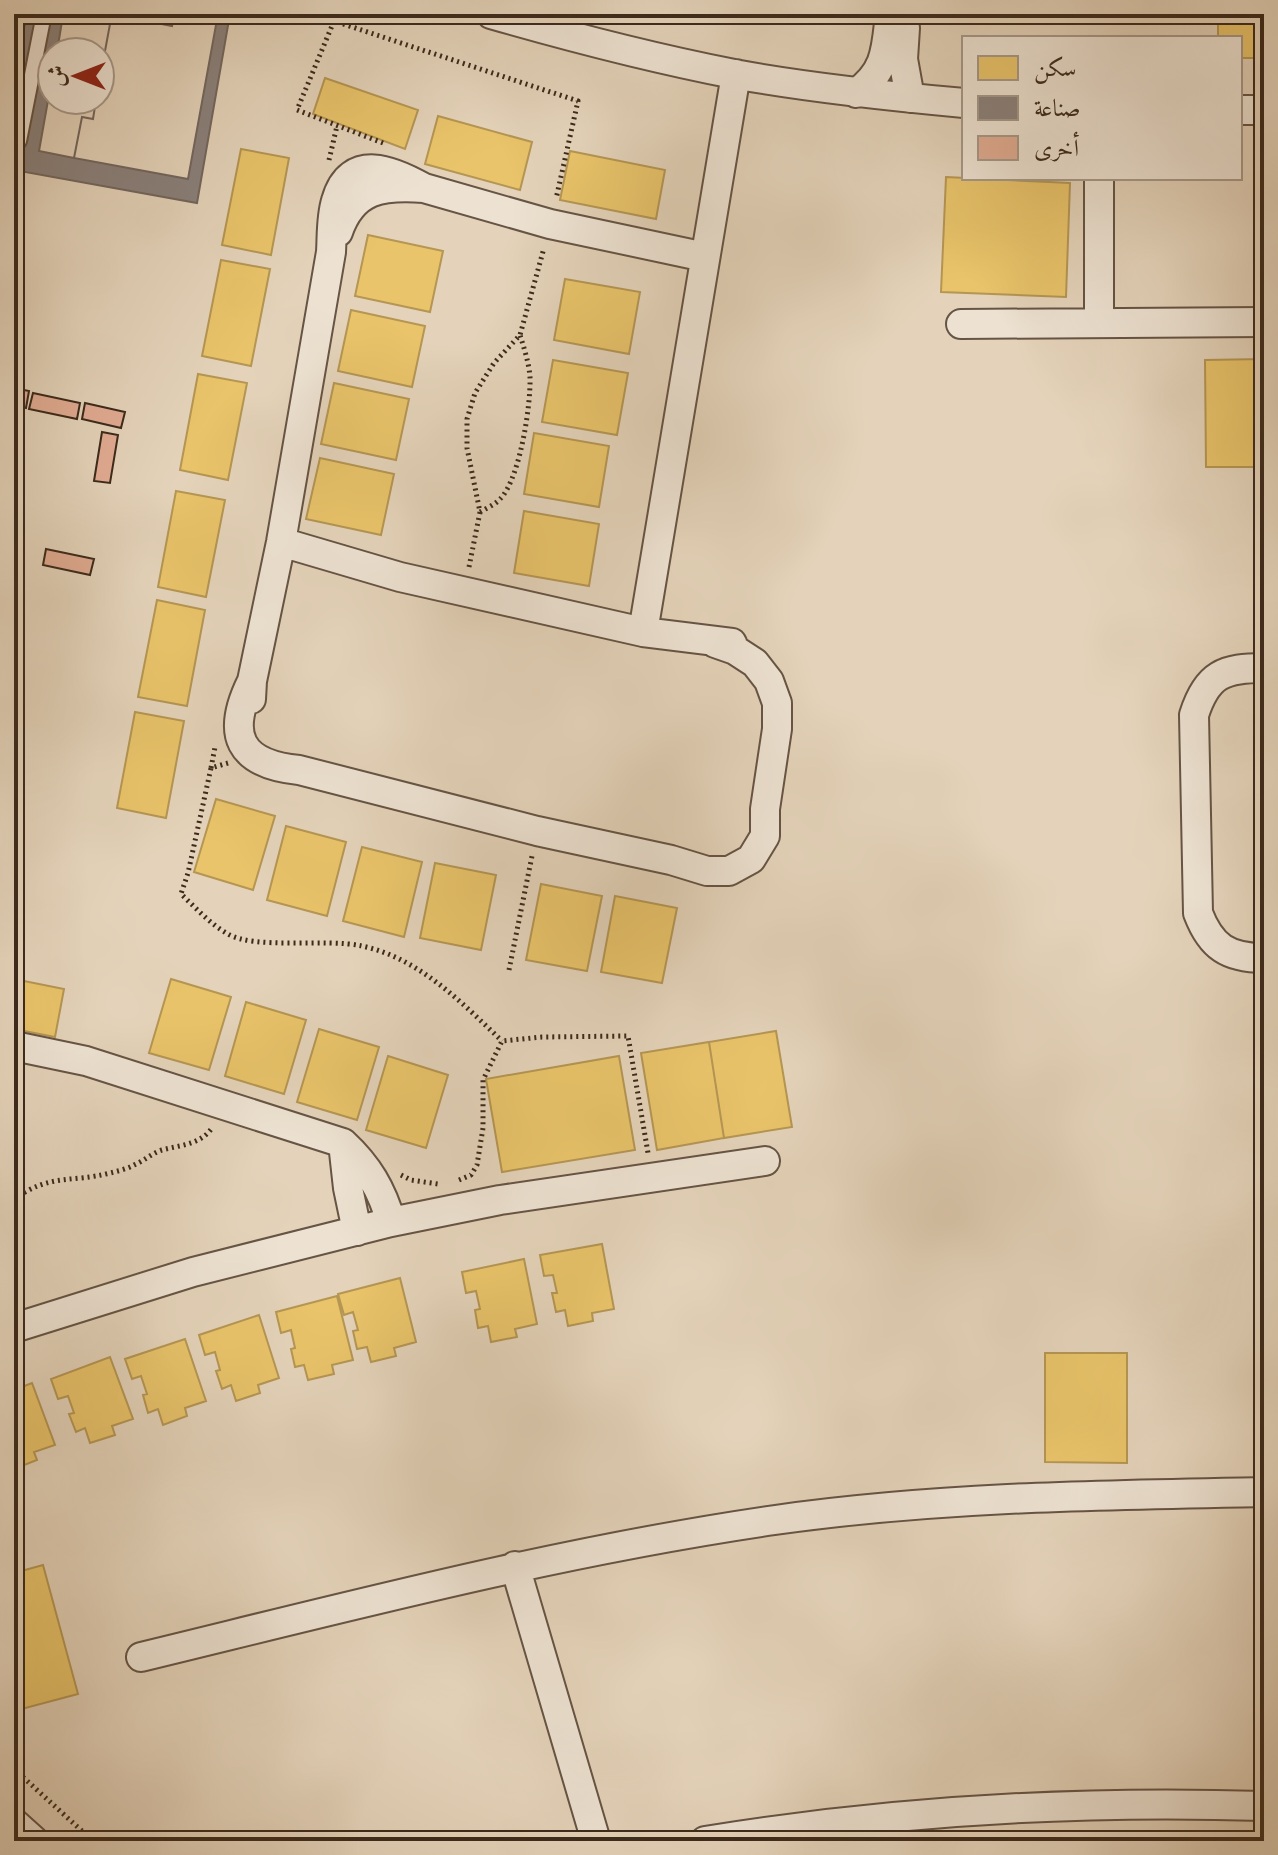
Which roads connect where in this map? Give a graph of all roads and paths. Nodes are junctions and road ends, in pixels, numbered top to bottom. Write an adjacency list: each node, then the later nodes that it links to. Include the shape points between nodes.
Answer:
1 (44, 14): 11 (lane)
2 (491, 14): 5 (street)
3 (890, 14): 6 (street, via 884,59)
4 (906, 14): 7 (street, via 903,59)
5 (736, 74): 6 (street); 13 (street)
6 (856, 93): 7 (street)
7 (910, 98): 8 (street)
8 (962, 103)
9 (1242, 110): 10 (street)
10 (1264, 110)
11 (19, 141)
12 (1099, 180): 15 (street)
13 (705, 257): 19 (street, via 550,224 424,188 388,187 361,197 342,221 331,252); 20 (street)
14 (1264, 322): 15 (street)
15 (1099, 323): 16 (street)
16 (961, 324)
17 (520, 335): 18 (path, via 530,373 525,429 502,497)
18 (480, 512)
19 (281, 542): 20 (street, via 400,577); 23 (street, via 252,681 251,718 261,742 299,770)
20 (643, 632): 23 (street, via 715,643 746,656 763,671 774,692 777,729 765,809 745,840 709,859 671,860)
21 (1264, 668): 24 (street, via 1225,671 1205,690 1194,715 1198,913 1216,945 1232,954)
22 (236, 763): 26 (path, via 211,768 181,894 230,935 250,941 333,942 390,954 452,993)
23 (537, 831): 25 (path)
24 (1264, 958)
25 (509, 970)
26 (502, 1041): 31 (path, via 628,1036); 32 (path, via 483,1080 477,1165 471,1175)
27 (14, 1046): 28 (street, via 86,1061)
28 (228, 1106): 29 (street); 35 (path, via 208,1133 182,1148 161,1150 106,1174 57,1179)
29 (343, 1143): 33 (street); 37 (street)
30 (765, 1161): 31 (street)
31 (653, 1177): 36 (street)
32 (452, 1182)
33 (377, 1183): 34 (path, via 402,1175); 36 (street)
34 (444, 1184)
35 (14, 1199)
36 (391, 1222): 37 (street)
37 (357, 1231): 38 (street, via 193,1272)
38 (14, 1328)
39 (1264, 1492): 40 (street, via 1033,1496 905,1505 777,1520)
40 (515, 1566): 41 (street); 47 (street)
41 (141, 1657)
42 (14, 1769): 46 (path)
43 (1264, 1806): 48 (street, via 1003,1808 803,1826)
44 (14, 1823): 45 (street)
45 (34, 1841)
46 (93, 1841)
47 (596, 1841)
48 (705, 1841)

